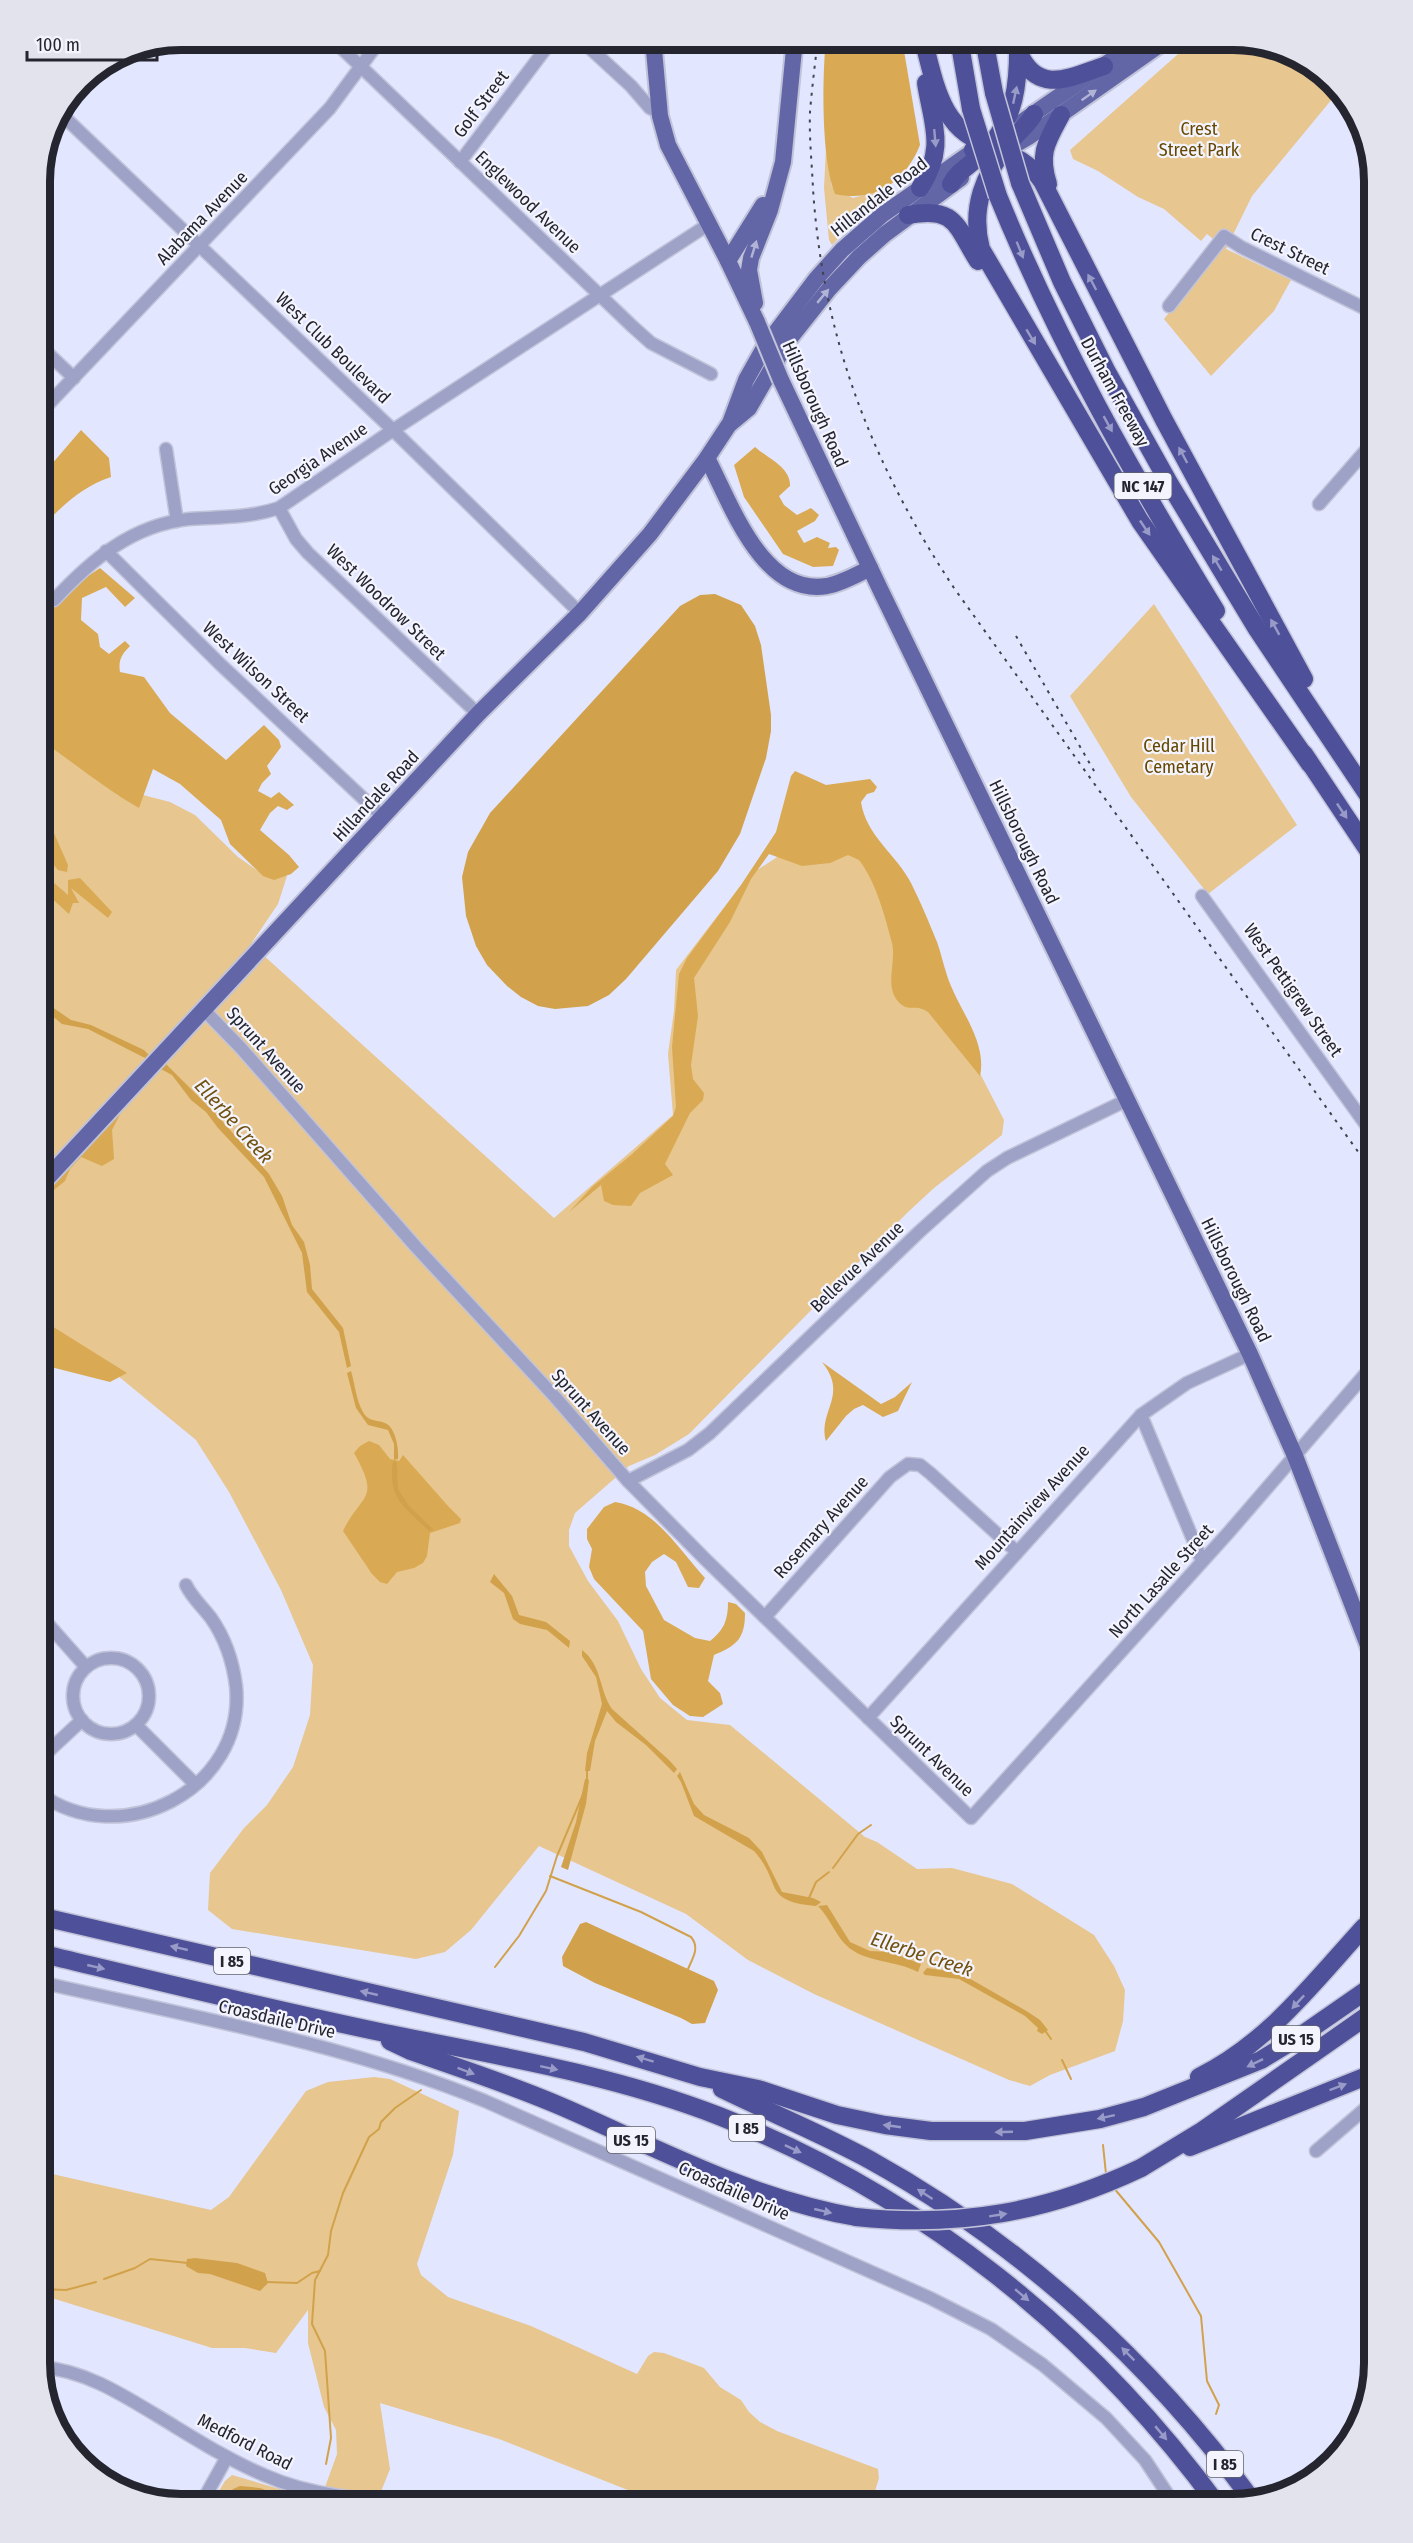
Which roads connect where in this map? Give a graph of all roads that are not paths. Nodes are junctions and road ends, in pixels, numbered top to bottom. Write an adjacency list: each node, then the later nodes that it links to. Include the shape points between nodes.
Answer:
1 (343, 50): 16 (street, Englewood Avenue)
2 (373, 50): 16 (street, Alabama Avenue)
3 (545, 50): 22 (street, Golf Street)
4 (592, 50): 17 (street)
5 (654, 50): 17 (main road, Hillsborough Road)
6 (794, 50): 26 (main road, via 786,146)
7 (922, 50): 24 (highway, one-way to 24, via 936,150 933,165)
8 (925, 50): 21 (highway, via 953,124 968,137)
9 (961, 50): 54 (highway, Durham Freeway / NC 147, one-way to 54, bridge, via 971,109 998,196 1044,304 1169,533)
10 (986, 50): 53 (highway, Durham Freeway / NC 147, one-way to 10, bridge, via 1257,629 1147,443 1062,282 1020,183)
11 (1018, 50): 21 (highway, one-way to 11, via 1017,93)
12 (1019, 50): 15 (highway, via 1023,63 1049,81)
13 (1127, 50): 15 (main road)
14 (1152, 50): 18 (main road, Hillandale Road, one-way to 14)
15 (1104, 66): 19 (main road)
16 (360, 67): 22 (street, Englewood Avenue); 29 (street, Alabama Avenue, via 330,108)
17 (659, 110): 28 (main road, Hillsborough Road, via 671,152)
18 (1060, 115): 21 (main road, Hillandale Road); 25 (highway, via 1044,148)
19 (1029, 117): 21 (highway, via 1030,122)
20 (66, 118): 29 (street, West Club Boulevard)
21 (997, 146): 23 (highway, via 956,174); 24 (main road, Hillandale Road); 25 (highway, via 1032,168); 33 (highway, via 976,218 981,249)
22 (460, 162): 31 (street, Englewood Avenue)
23 (951, 184): 27 (main road, Hillandale Road)
24 (920, 188): 40 (main road, Hillandale Road, via 866,229 816,279 764,348 746,380)
25 (1048, 194): 53 (highway, one-way to 25, via 1316,700 1185,460)
26 (772, 196): 30 (main road); 35 (main road, one-way to 26, via 749,270)
27 (908, 215): 33 (highway, via 927,212 947,216 955,223 996,288); 40 (main road, Hillandale Road, one-way to 27, via 749,408 787,342 829,289)
28 (710, 224): 30 (main road, Hillsborough Road); 31 (street, Georgia Avenue)
29 (200, 246): 38 (street, Alabama Avenue); 41 (street, West Club Boulevard)
30 (728, 261): 35 (main road, Hillsborough Road)
31 (599, 294): 37 (street, Englewood Avenue, via 651,343); 41 (street, Georgia Avenue)
32 (1169, 306): 34 (street, Crest Street, via 1224,236)
33 (1014, 308): 54 (highway, one-way to 54, via 1140,521)
34 (1364, 308)
35 (757, 322): 49 (main road, Hillsborough Road, bridge)
36 (50, 355): 38 (street)
37 (711, 374)
38 (74, 378): 39 (street, Alabama Avenue)
39 (50, 403)
40 (730, 423): 44 (main road, Hillandale Road)
41 (393, 430): 46 (street, Georgia Avenue); 51 (street, West Club Boulevard)
42 (165, 449): 47 (street)
43 (1364, 452): 45 (street)
44 (707, 458): 49 (main road, via 757,550 782,576 806,586 823,586); 51 (main road, Hillandale Road, via 650,534)
45 (1319, 504)
46 (279, 508): 47 (street, Georgia Avenue, via 261,514); 52 (street, West Woodrow Street, via 308,553)
47 (177, 521): 48 (street, Georgia Avenue, via 128,537)
48 (106, 551): 50 (street, Georgia Avenue); 56 (street, West Wilson Street)
49 (870, 568): 60 (main road, Hillsborough Road)
50 (54, 600)
51 (580, 613): 52 (main road, Hillandale Road)
52 (478, 714): 56 (main road, Hillandale Road)
53 (1329, 735): 55 (highway, Durham Freeway / NC 147)
54 (1310, 764): 57 (highway, Durham Freeway / NC 147, one-way to 57)
55 (1364, 789)
56 (383, 817): 59 (main road, Hillandale Road)
57 (1364, 844)
58 (1202, 896): 61 (street, West Pettigrew Street)
59 (204, 1010): 62 (main road, Hillandale Road); 67 (street, Sprunt Avenue)
60 (1127, 1100): 63 (main road, Hillsborough Road); 67 (street, Bellevue Avenue, via 987,1171 710,1433 688,1450)
61 (1364, 1122)
62 (50, 1175)
63 (1250, 1354): 65 (street, Mountainview Avenue, via 1187,1383); 66 (main road, Hillsborough Road)
64 (1364, 1376): 66 (street, North Lasalle Street)
65 (1141, 1414): 68 (street, Mountainview Avenue); 69 (street)
66 (1295, 1456): 69 (street, North Lasalle Street); 73 (main road, Hillsborough Road)
67 (628, 1481): 71 (street, Sprunt Avenue)
68 (1017, 1552): 71 (street, Rosemary Avenue, via 925,1469 908,1464 890,1477); 75 (street, Mountainview Avenue)
69 (1202, 1561): 81 (street, North Lasalle Street)
70 (186, 1585): 79 (street, via 228,1651 236,1688 236,1707 228,1738 209,1770)
71 (765, 1617): 75 (street, Sprunt Avenue)
72 (50, 1626): 74 (street)
73 (1364, 1635)
74 (86, 1667): 76 (street, via 76,1681 73,1697); 77 (street, via 110,1658 126,1661 140,1671 149,1695 146,1711)
75 (868, 1718): 81 (street, Sprunt Avenue)
76 (82, 1720): 77 (street, via 104,1733 121,1732); 78 (street)
77 (136, 1725): 79 (street)
78 (50, 1750)
79 (195, 1784): 80 (street, via 160,1807 125,1816 73,1811)
80 (50, 1800)
81 (971, 1818)
82 (50, 1919): 91 (highway, I 85, one-way to 82, via 584,2042)
83 (1364, 1926): 93 (highway, one-way to 93, via 1282,2018 1233,2057)
84 (50, 1956): 88 (highway, I 85, one-way to 88)
85 (50, 1985): 104 (street, Croasdaile Drive, via 308,2044 418,2075 930,2298 1007,2339 1085,2399 1145,2460)
86 (1364, 1992): 93 (highway, US 15, one-way to 93, via 1261,2060)
87 (1364, 2018): 92 (highway, US 15)
88 (370, 2030): 96 (highway, US 15, one-way to 96, bridge, via 411,2051 564,2108 731,2182 810,2208 856,2217 927,2222 1013,2212 1084,2193); 105 (highway, I 85, one-way to 105, via 583,2075 666,2097 769,2138 852,2178 977,2259 1070,2336 1158,2429)
89 (1364, 2030): 92 (highway)
90 (1364, 2077): 96 (highway, one-way to 90)
91 (700, 2078): 93 (highway, US 15, one-way to 91, via 1052,2128 931,2131 860,2120 758,2090); 98 (highway, I 85, one-way to 91, via 1110,2337 991,2239 871,2161)
92 (1262, 2089): 96 (highway, US 15)
93 (1162, 2101)
94 (1364, 2110): 95 (street)
95 (1316, 2151)
96 (1163, 2157)
97 (50, 2369): 99 (street, Medford Road, via 76,2373 102,2384)
98 (1196, 2428): 100 (highway); 101 (highway, I 85)
99 (227, 2457): 102 (street); 103 (street, Medford Road, via 288,2485)
100 (1257, 2491)
101 (1246, 2492)
102 (207, 2493)
103 (319, 2493)
104 (1167, 2494)
105 (1209, 2494)

